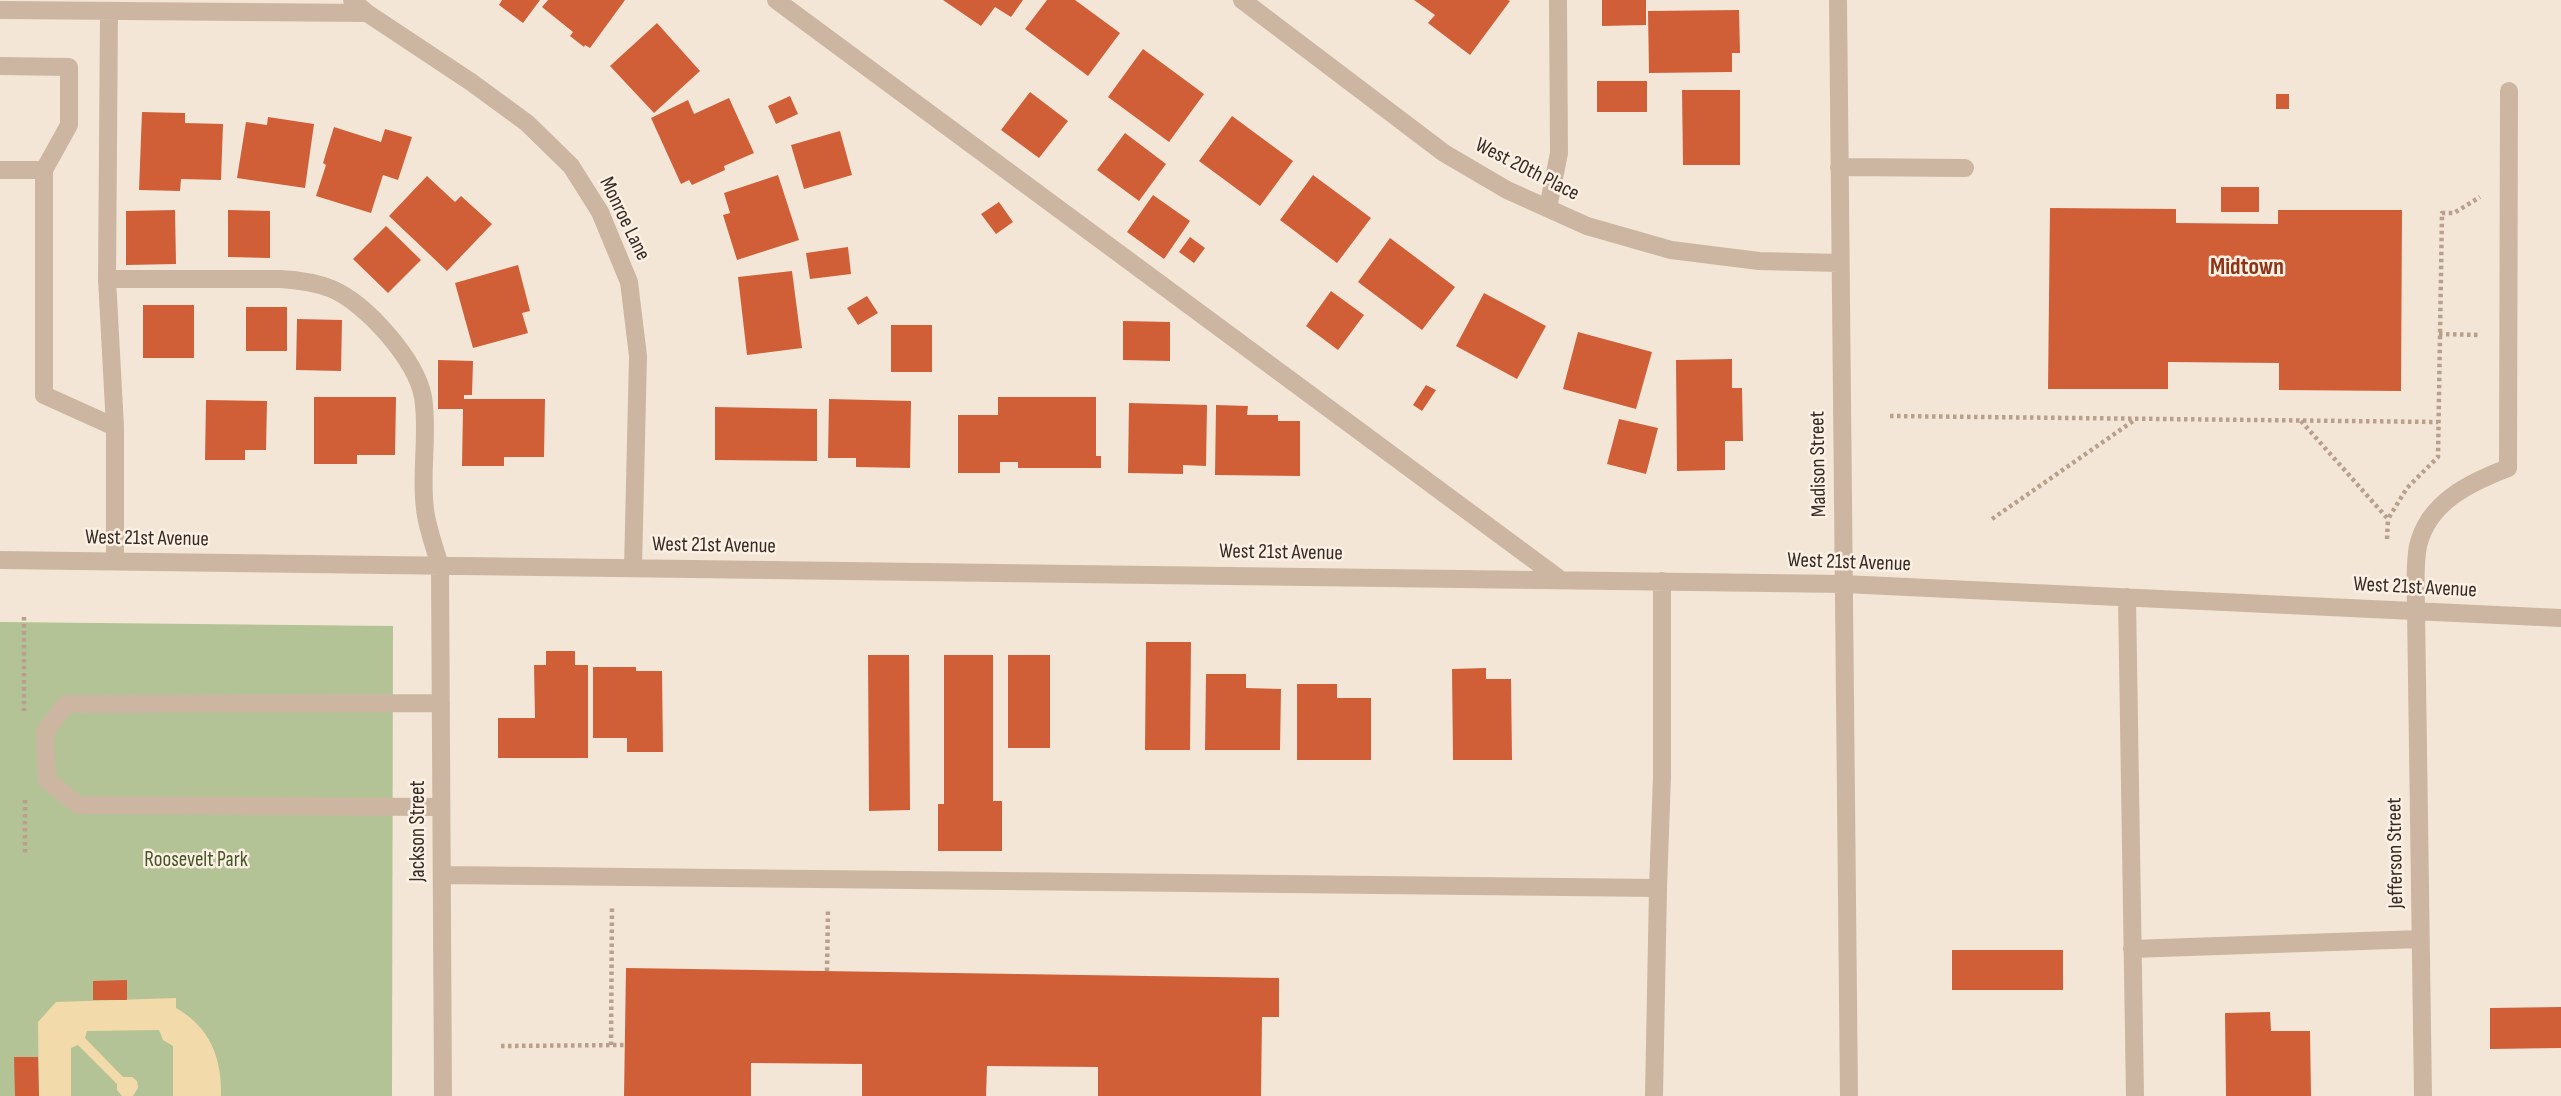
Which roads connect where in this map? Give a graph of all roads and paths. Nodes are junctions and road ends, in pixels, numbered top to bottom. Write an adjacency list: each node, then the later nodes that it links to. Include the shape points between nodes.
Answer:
1 (352, 0): 8 (street, Monroe Lane)
2 (776, 0): 31 (street)
3 (1242, 0): 16 (street, West 20th Place, via 1444,153)
4 (1558, 0): 16 (street, via 1559,153)
5 (1838, 0): 11 (street, Madison Street)
6 (0, 10): 7 (street)
7 (109, 11): 8 (street); 18 (street)
8 (367, 13): 30 (street, Monroe Lane, via 527,123 570,166 600,212 629,282 638,356)
9 (0, 66): 14 (street, via 69,67 69,125)
10 (2509, 91): 15 (street)
11 (1839, 167): 12 (street); 17 (street, Madison Street)
12 (1965, 168)
13 (0, 170): 14 (street)
14 (44, 170): 25 (street, via 44,395)
15 (2509, 180): 19 (path, via 2454,213 2442,213); 20 (street)
16 (1548, 208): 17 (street, West 20th Place, via 1587,226 1671,250 1759,261)
17 (1840, 262): 33 (street, Madison Street)
18 (107, 279): 25 (street); 29 (street, Jackson Street, via 299,280 335,290 355,303 386,332 414,372 423,397 425,510)
19 (2439, 334): 20 (path); 24 (path)
20 (2508, 339): 35 (street, Jefferson Street, via 2508,468 2458,490 2428,522 2418,545)
21 (1890, 416): 22 (path)
22 (2137, 419): 23 (path); 26 (path)
23 (2301, 420): 24 (path); 24 (path, via 2388,519 2407,488 2438,457)
24 (2438, 422)
25 (115, 427): 28 (street)
26 (1992, 519)
27 (0, 560): 28 (street, West 21st Avenue)
28 (115, 561): 29 (street, West 21st Avenue)
29 (440, 566): 30 (street, West 21st Avenue); 37 (street, Jackson Street)
30 (634, 568): 31 (street, West 21st Avenue)
31 (1561, 580): 32 (street, West 21st Avenue)
32 (1662, 581): 33 (street, West 21st Avenue); 42 (street)
33 (1844, 584): 34 (street, West 21st Avenue); 51 (street, Madison Street)
34 (2127, 597): 35 (street, West 21st Avenue); 44 (street)
35 (2416, 610): 36 (street, West 21st Avenue); 43 (street, Jefferson Street)
36 (2561, 618)
37 (441, 703): 38 (street, Jackson Street); 38 (street, via 66,704 45,732 47,780 78,805)
38 (441, 807): 39 (street, Jackson Street)
39 (442, 875): 40 (street); 49 (street, Jackson Street)
40 (613, 876): 41 (street); 46 (path)
41 (828, 879): 42 (street); 45 (path)
42 (1658, 888): 50 (street)
43 (2420, 939): 44 (street); 53 (street, Jefferson Street)
44 (2132, 949): 52 (street)
45 (827, 971)
46 (611, 1045): 47 (path); 48 (path)
47 (625, 1045)
48 (501, 1046)
49 (443, 1096)
50 (1654, 1096)
51 (1849, 1096)
52 (2135, 1096)
53 (2423, 1096)

